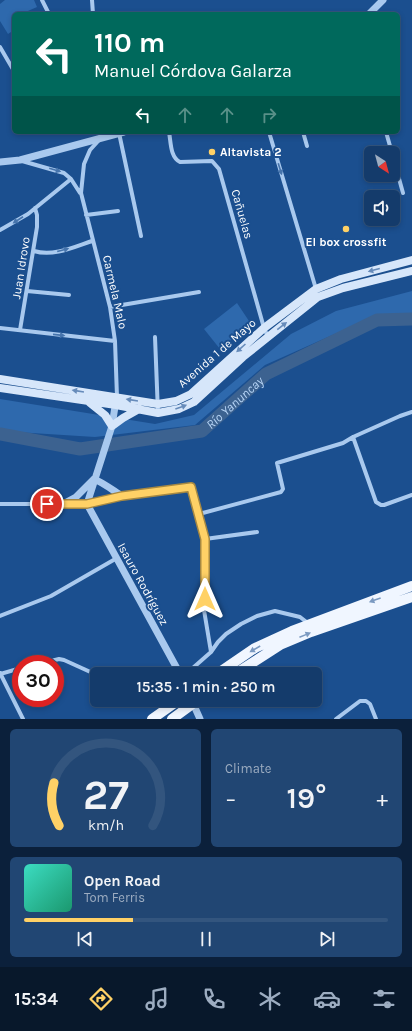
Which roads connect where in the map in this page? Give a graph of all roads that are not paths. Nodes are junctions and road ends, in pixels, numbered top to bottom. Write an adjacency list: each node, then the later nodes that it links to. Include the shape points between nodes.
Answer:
1 (42, 0): 4 (street)
2 (92, 0): 5 (street)
3 (384, 0): 6 (street)
4 (48, 12)
5 (93, 12)
6 (372, 12)
7 (0, 47): 8 (street)
8 (12, 68)
9 (118, 134): 15 (street)
10 (122, 134): 28 (street)
11 (169, 134): 39 (street, Cañuelas, via 176,160 212,161 218,169)
12 (270, 134): 33 (street, one-way to 33)
13 (304, 134): 16 (street)
14 (387, 134): 17 (street)
15 (102, 138): 18 (street); 22 (street, Carmela Malo, via 90,150 84,164)
16 (307, 146)
17 (390, 146)
18 (20, 160): 19 (street); 20 (street, Carmela Malo, one-way to 20, via 64,173)
19 (0, 162)
20 (71, 180): 22 (street, Carmela Malo); 24 (street)
21 (400, 182): 23 (street)
22 (81, 193): 26 (street, Carmela Malo)
23 (403, 193)
24 (35, 208): 27 (street, one-way to 27); 30 (street, Juan Idrovo, via 37,227)
25 (118, 211): 26 (street)
26 (86, 215): 29 (street, Carmela Malo)
27 (0, 230)
28 (141, 236)
29 (92, 241): 30 (street, one-way to 29, via 60,251); 37 (street, Carmela Malo)
30 (34, 251): 34 (street, Juan Idrovo)
31 (412, 260): 33 (main road, Avenida 1 de Mayo, one-way to 33, via 341,279)
32 (412, 271): 42 (main road, Avenida 1 de Mayo, one-way to 32, via 318,297 343,288)
33 (316, 290): 39 (main road, Avenida 1 de Mayo)
34 (27, 291): 36 (street); 40 (street, Juan Idrovo)
35 (199, 292): 37 (street)
36 (69, 295)
37 (110, 307): 43 (street, Carmela Malo)
38 (0, 328): 40 (street)
39 (264, 328): 42 (street, Cañuelas); 48 (main road, Avenida 1 de Mayo, one-way to 48, via 191,394 176,401)
40 (20, 330): 43 (street, one-way to 43)
41 (155, 337): 48 (street)
42 (268, 337): 51 (main road, Avenida 1 de Mayo, one-way to 42, via 179,409 194,402)
43 (115, 341): 47 (street, Carmela Malo)
44 (0, 379): 47 (main road, Avenida 1 de Mayo, one-way to 44)
45 (0, 388): 46 (main road, Avenida 1 de Mayo)
46 (87, 401): 47 (main road, Avenida 1 de Mayo); 52 (main road, via 105,415)
47 (116, 401): 48 (main road, Avenida 1 de Mayo, one-way to 47); 49 (main road, Avenida 1 de Mayo); 52 (street)
48 (158, 404): 51 (street)
49 (139, 409): 51 (main road, Avenida 1 de Mayo); 52 (main road)
50 (412, 412): 53 (street)
51 (158, 413)
52 (111, 427): 54 (street)
53 (353, 437): 55 (street, via 376,502 384,505); 60 (street, via 343,443 277,463 283,486 281,492)
54 (94, 479): 56 (street); 58 (street, via 76,497); 59 (street)
55 (412, 495)
56 (122, 496): 59 (street); 60 (street, via 191,487)
57 (0, 504): 58 (street)
58 (63, 504): 59 (street)
59 (87, 504): 63 (street, Isauro Rodríguez)
60 (199, 514): 62 (street)
61 (257, 532): 62 (street)
62 (205, 539): 68 (street, via 204,610)
63 (117, 558): 66 (street, via 50,596); 70 (street, Isauro Rodríguez)
64 (412, 586): 67 (main road, one-way to 67)
65 (412, 597): 73 (main road, one-way to 65, via 280,645)
66 (0, 616)
67 (309, 624): 68 (street, via 300,617 275,611 256,616 226,634); 72 (main road, one-way to 72, via 255,648)
68 (211, 652): 71 (street)
69 (64, 660): 75 (street)
70 (176, 667)
71 (194, 667)
72 (227, 667)
73 (246, 667)
74 (12, 670): 76 (street)
75 (90, 672)
76 (0, 673): 80 (street)
77 (169, 707): 81 (main road)
78 (187, 707): 82 (main road)
79 (196, 707): 83 (street)
80 (23, 719)
81 (152, 719)
82 (172, 719)
83 (200, 719)
84 (336, 719): 85 (street, via 360,701 370,704)
85 (376, 719)

